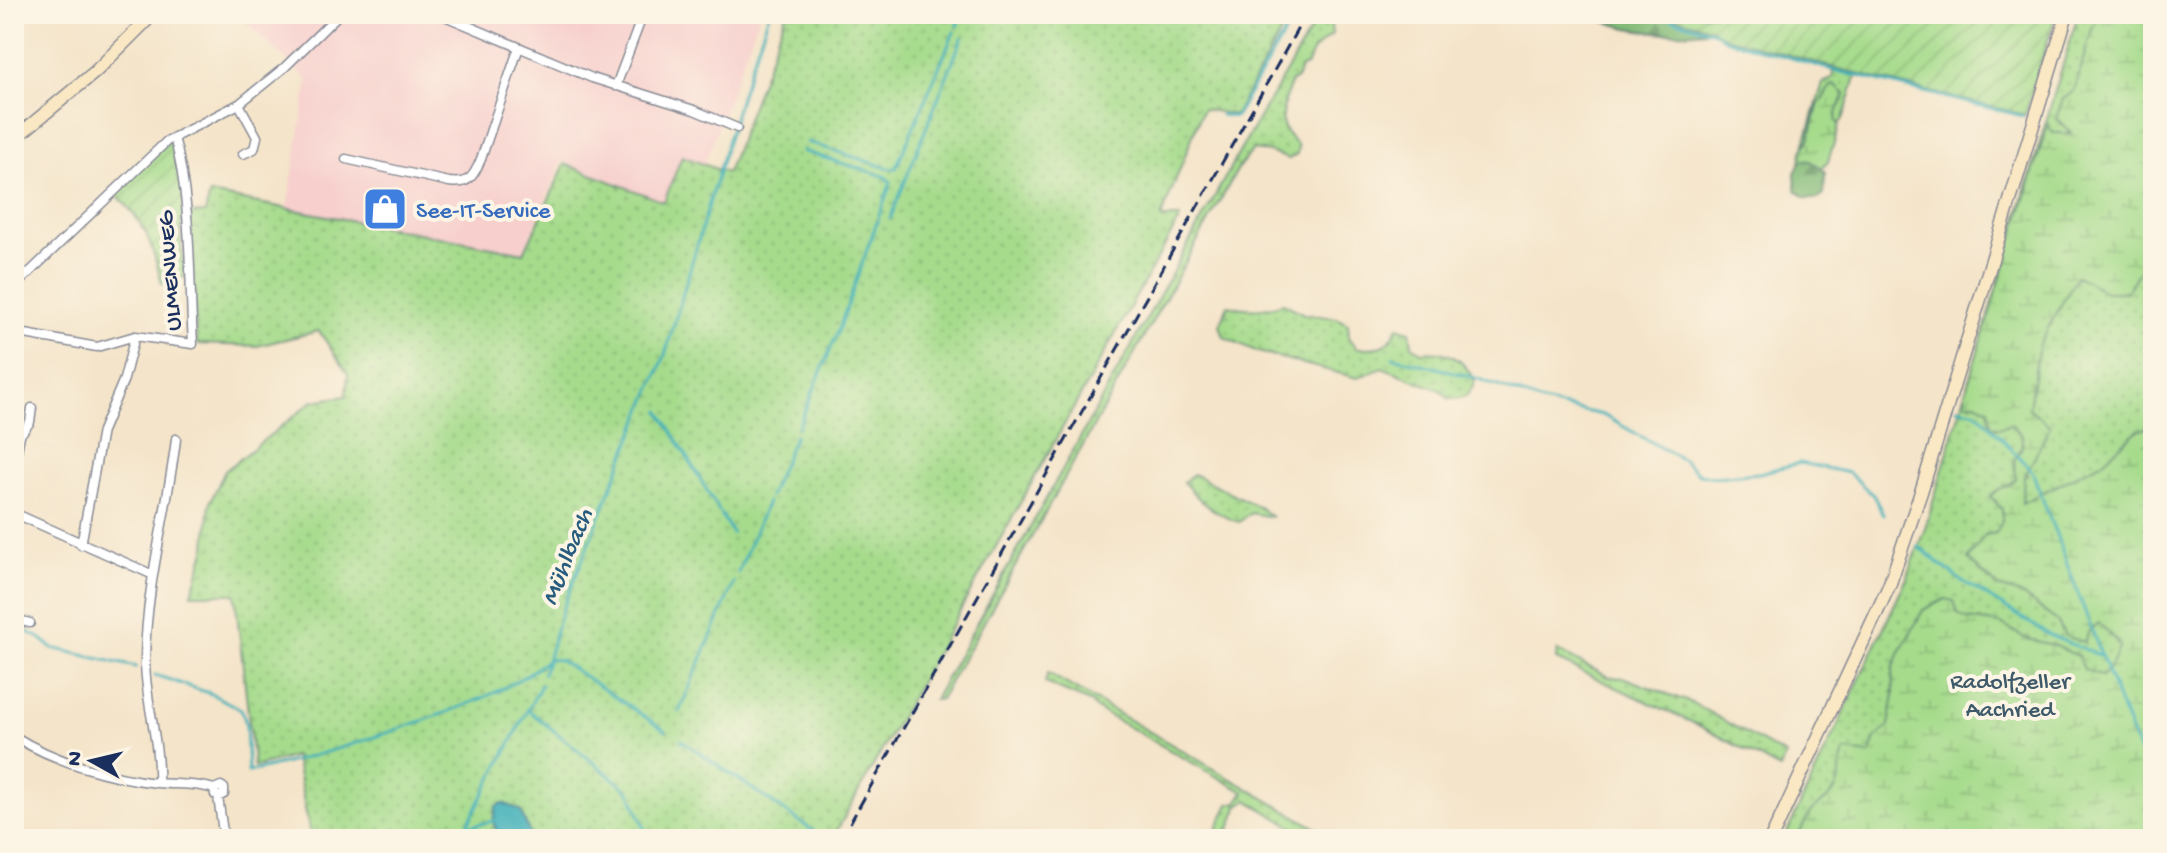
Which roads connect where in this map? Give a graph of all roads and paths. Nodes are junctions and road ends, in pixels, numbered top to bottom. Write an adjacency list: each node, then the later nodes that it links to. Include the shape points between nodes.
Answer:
1 (153, 14): 11 (main road, via 95,72)
2 (339, 14): 8 (street, via 295,59)
3 (440, 14): 6 (street)
4 (643, 14): 7 (street)
5 (2067, 14): 28 (main road, via 1889,586)
6 (519, 47): 7 (street); 13 (street, via 469,181 459,184)
7 (616, 86): 9 (street)
8 (239, 104): 10 (street); 12 (street, via 257,137 254,149)
9 (733, 126)
10 (174, 137): 14 (street); 16 (street, ULMENWEG, via 185,207 193,344)
11 (14, 139)
12 (243, 154)
13 (346, 159)
14 (14, 287)
15 (14, 332): 16 (street, via 97,347)
16 (135, 336): 21 (street, via 102,431)
17 (32, 408): 19 (street)
18 (176, 439): 22 (street)
19 (14, 468)
20 (14, 513): 21 (street)
21 (81, 545): 22 (street)
22 (151, 574): 26 (street, via 145,663)
23 (14, 619): 24 (street)
24 (30, 623)
25 (14, 736): 26 (street, via 73,763)
26 (158, 783): 27 (street, via 197,785 216,793)
27 (224, 839)
28 (1771, 839)

